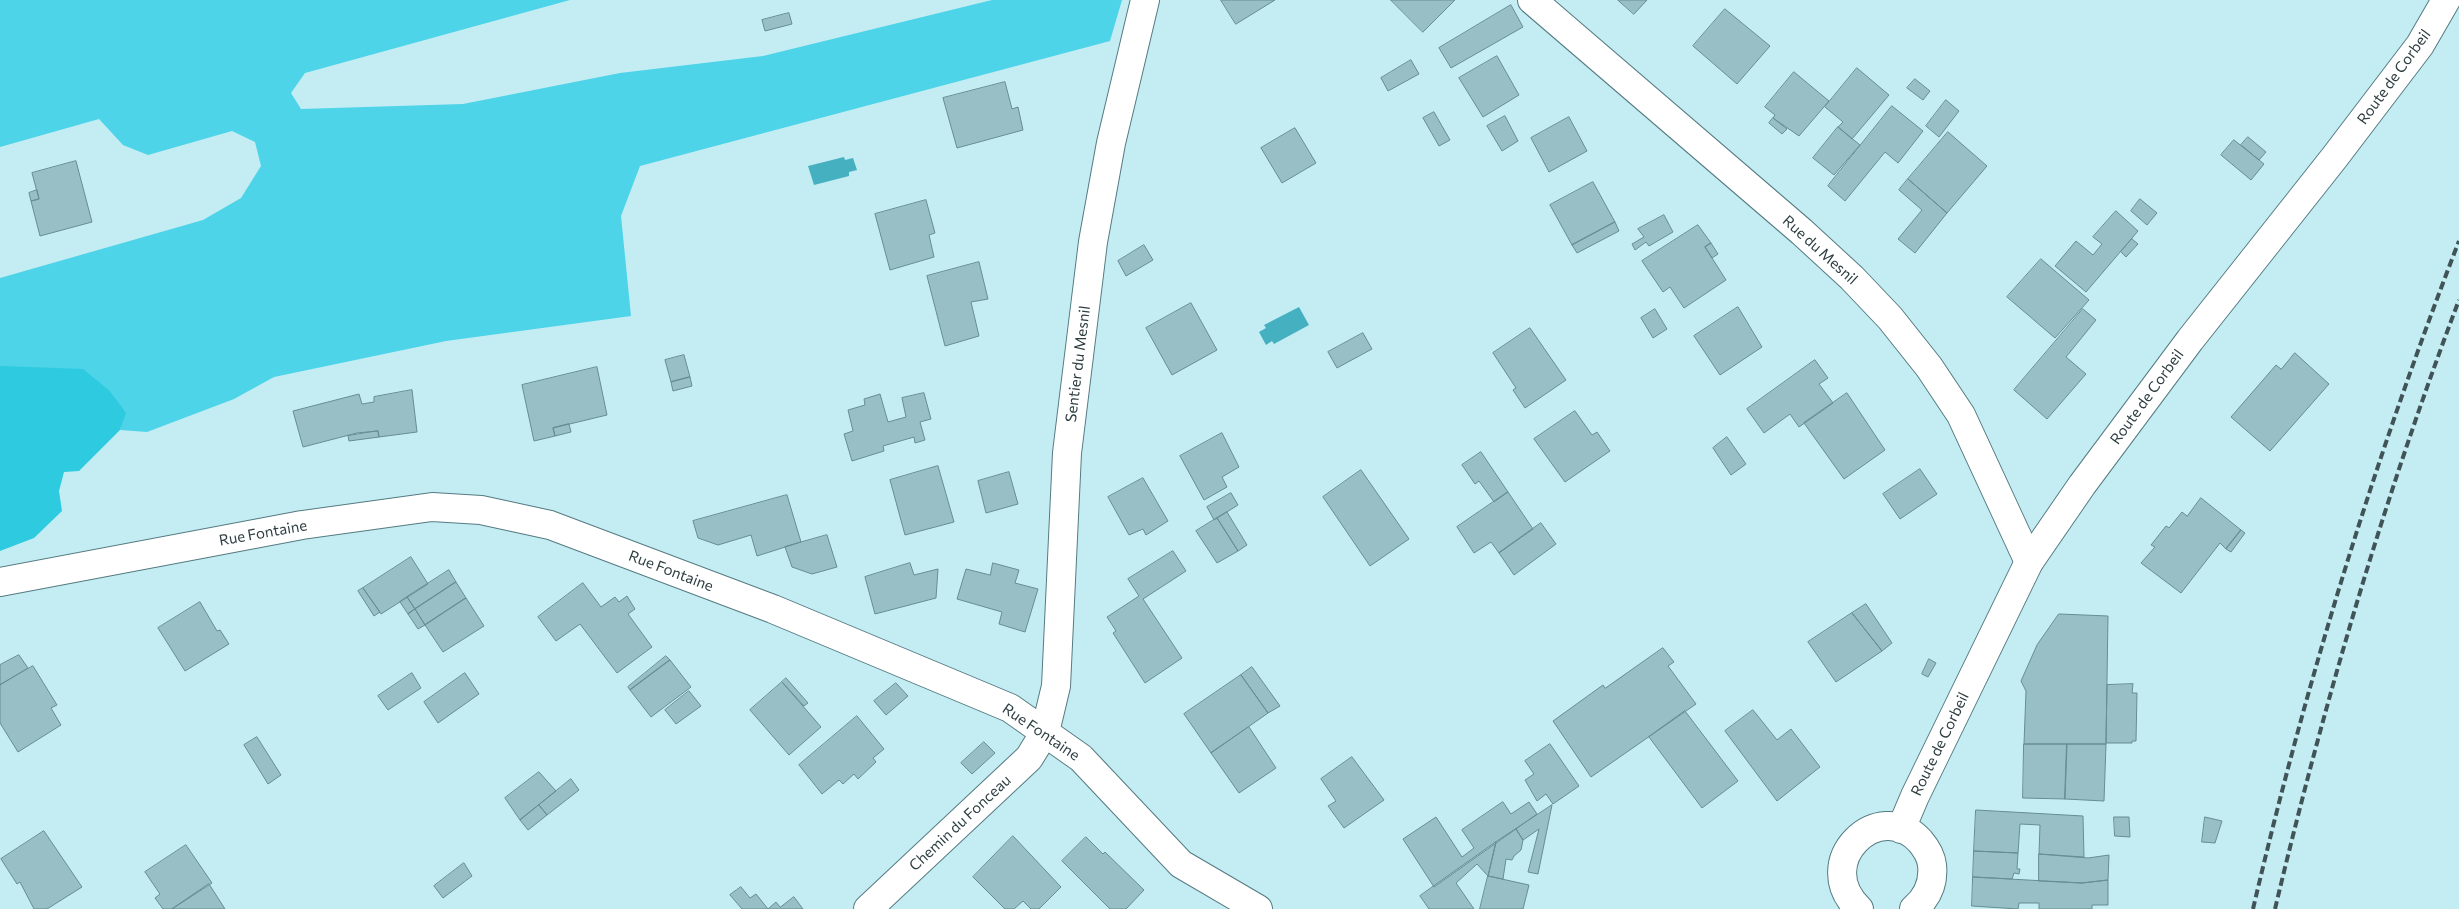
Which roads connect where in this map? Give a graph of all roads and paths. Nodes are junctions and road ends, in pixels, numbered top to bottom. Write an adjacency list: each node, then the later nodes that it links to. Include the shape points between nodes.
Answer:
1 (1145, 0): 6 (street, Sentier du Mesnil, via 1110,143 1093,242 1067,453 1056,686)
2 (1532, 0): 4 (street, Rue du Mesnil, via 1802,232 1890,318 1929,367 1961,415)
3 (2446, 0): 4 (street, Route de Corbeil, via 2420,45 2190,340 2082,485)
4 (2030, 562): 7 (street, Route de Corbeil)
5 (0, 582): 6 (street, Rue Fontaine, via 330,521 432,507 481,510 550,525 773,609 1010,708)
6 (1045, 732): 9 (street, Chemin du Fonceau, via 1029,758); 10 (street, Rue Fontaine, via 1082,758 1181,864)
7 (1901, 829): 8 (street, via 1888,826 1874,829 1851,845 1841,871); 11 (street, via 1915,836 1932,860 1930,890)
8 (1846, 905)
9 (868, 909)
10 (1258, 909)
11 (1914, 909)

